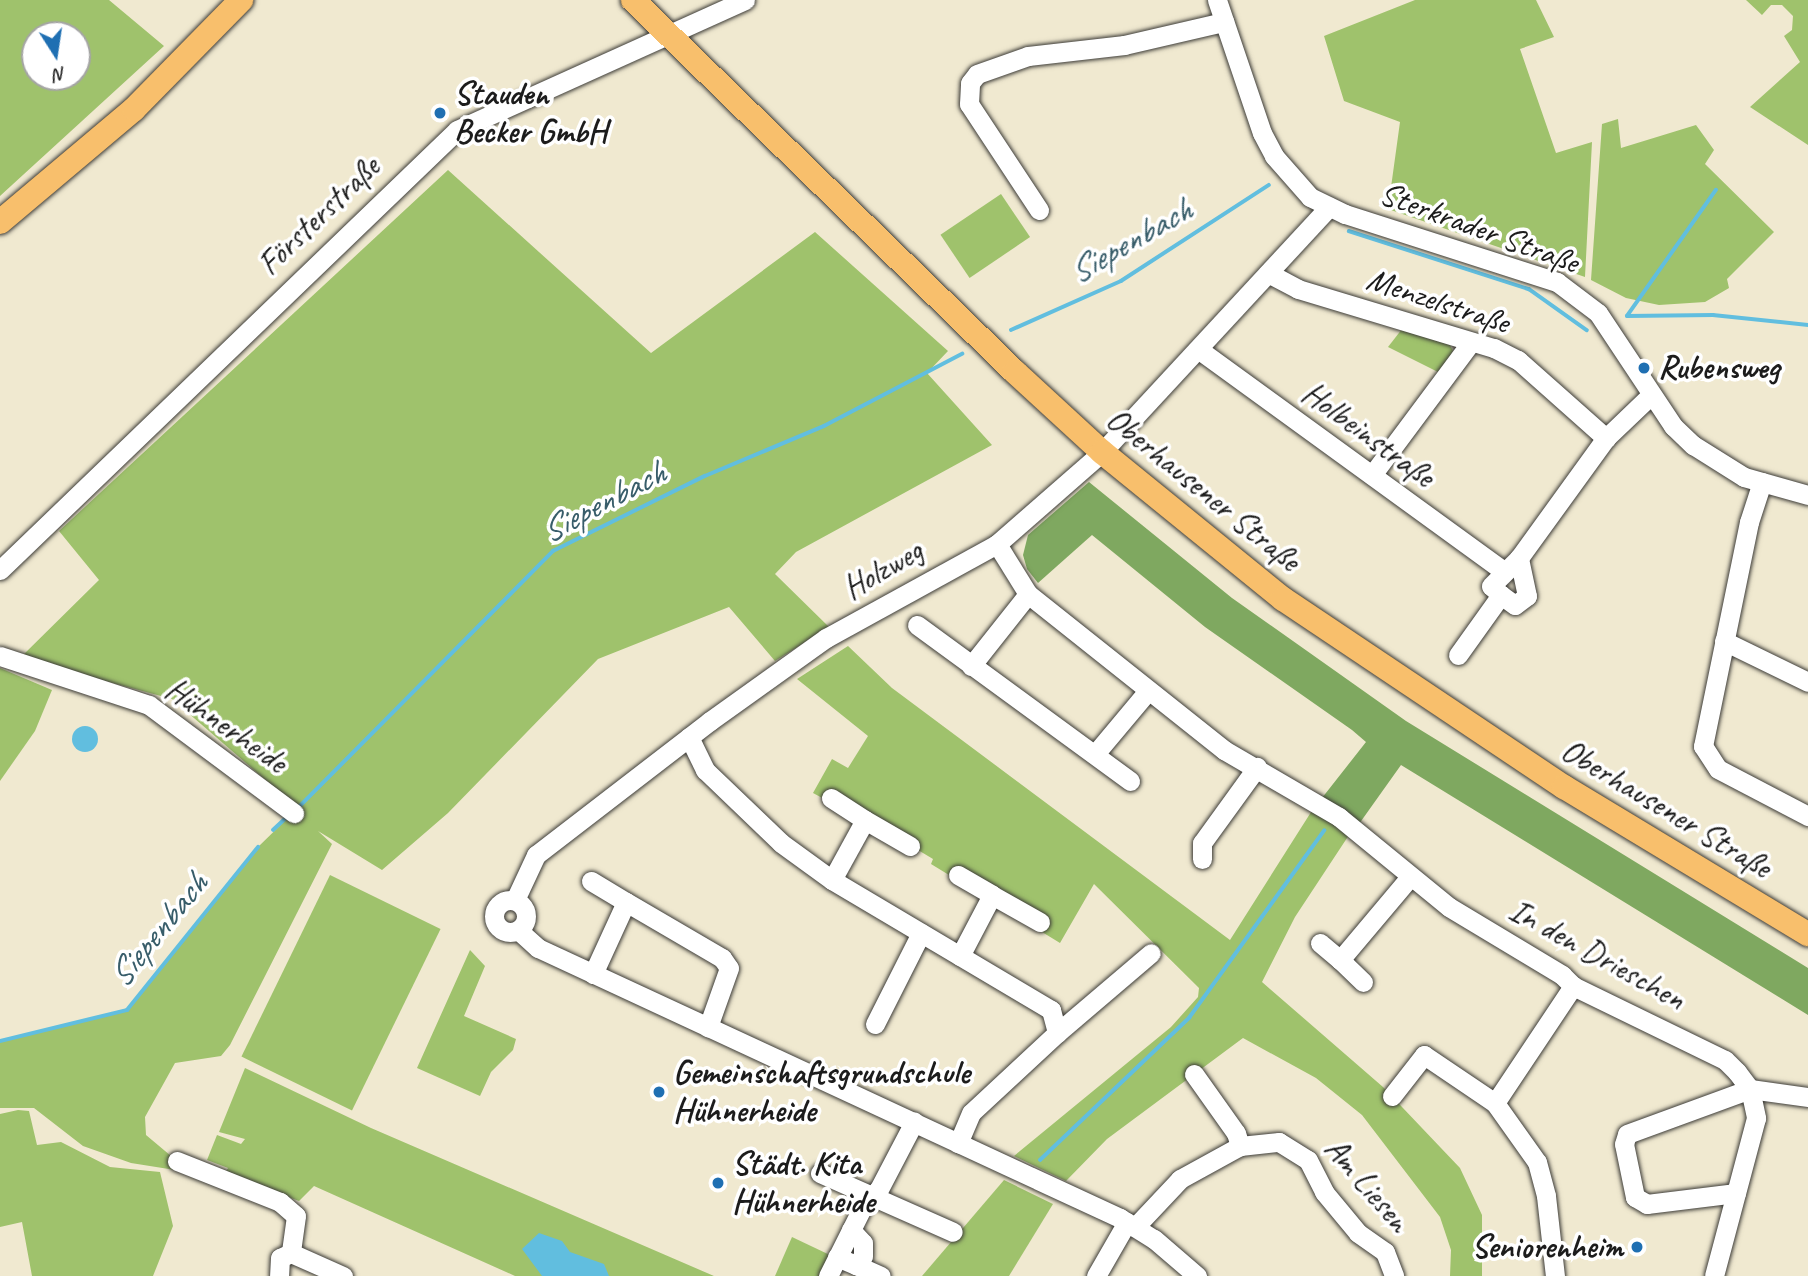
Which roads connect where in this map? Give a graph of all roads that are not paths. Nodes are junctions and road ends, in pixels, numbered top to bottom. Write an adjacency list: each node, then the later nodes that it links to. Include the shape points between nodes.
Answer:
1 (241, 0): 9 (main road, via 134,108)
2 (633, 0): 6 (main road, Oberhausener Straße)
3 (745, 0): 6 (street, Försterstraße)
4 (1217, 0): 5 (street, Sterkrader Straße)
5 (1224, 22): 7 (street, Sterkrader Straße, via 1274,156 1310,197); 8 (street, via 1124,46 1028,56 977,74 970,83 969,104)
6 (669, 34): 15 (main road, Oberhausener Straße); 21 (street, Försterstraße, via 457,130)
7 (1329, 207): 10 (street, Holzweg); 13 (street, Sterkrader Straße, via 1557,282 1598,313)
8 (1039, 210)
9 (0, 222)
10 (1268, 274): 11 (street, Menzelstraße, via 1298,289); 12 (street, Holzweg)
11 (1471, 342): 14 (street, Menzelstraße, via 1518,360); 16 (street)
12 (1198, 349): 15 (street, Holzweg); 16 (street, Holbeinstraße)
13 (1651, 395): 14 (street); 17 (street, Sterkrader Straße, via 1673,426 1712,460)
14 (1606, 438): 20 (street)
15 (1102, 453): 19 (street, Holzweg); 52 (main road, Oberhausener Straße, via 1283,599 1417,691 1564,787)
16 (1372, 475): 22 (street, Holbeinstraße)
17 (1762, 482): 18 (street, Sterkrader Straße); 26 (street)
18 (1808, 495)
19 (998, 544): 23 (street, In den Drieschen); 32 (street, Holzweg, via 827,638)
20 (1519, 558): 22 (street); 24 (street, via 1527,596 1515,606)
21 (0, 570)
22 (1502, 570): 24 (street, via 1491,586)
23 (1028, 594): 29 (street); 31 (street, In den Drieschen)
24 (1501, 595): 27 (street)
25 (916, 625): 29 (street)
26 (1724, 641): 30 (street); 38 (street, via 1703,746 1708,760)
27 (1458, 655)
28 (0, 656): 37 (street, Hühnerheide, via 149,705)
29 (971, 666): 33 (street)
30 (1808, 682)
31 (1147, 692): 33 (street); 34 (street, In den Drieschen, via 1224,750)
32 (689, 737): 44 (street, via 705,770 781,843); 46 (street, Holzweg, via 536,855)
33 (1095, 754): 35 (street)
34 (1257, 767): 41 (street, via 1202,843); 43 (street, In den Drieschen, via 1322,806)
35 (1130, 781)
36 (831, 798): 39 (street)
37 (294, 813)
38 (1808, 816)
39 (866, 820): 40 (street); 44 (street)
40 (910, 846)
41 (1202, 859)
42 (958, 875): 47 (street)
43 (1410, 877): 56 (street); 59 (street, In den Drieschen, via 1448,907)
44 (832, 880): 51 (street)
45 (591, 881): 48 (street)
46 (512, 886): 50 (street, via 526,914); 50 (street, via 498,905 495,919 505,931)
47 (992, 895): 49 (street); 55 (street)
48 (626, 902): 57 (street); 61 (street, via 722,958 729,968)
49 (1040, 922)
50 (518, 930): 57 (street, via 538,948)
51 (921, 933): 55 (street); 60 (street)
52 (1808, 934)
53 (1320, 943): 56 (street)
54 (1151, 953): 62 (street)
55 (960, 956): 62 (street, via 1051,1010)
56 (1340, 960): 58 (street)
57 (593, 974): 61 (street)
58 (1363, 982)
59 (1573, 986): 64 (street, In den Drieschen, via 1724,1060); 67 (street)
60 (875, 1024)
61 (708, 1027): 68 (street)
62 (1057, 1033): 69 (street, via 971,1113)
63 (1194, 1074): 70 (street, via 1236,1133)
64 (1750, 1089): 66 (street); 73 (street, via 1756,1118); 73 (street, via 1634,1129 1624,1144 1635,1197 1647,1204)
65 (1392, 1096): 67 (street, via 1424,1055)
66 (1808, 1097)
67 (1495, 1103): 89 (street, via 1537,1162 1546,1196)
68 (914, 1122): 69 (street); 74 (street)
69 (958, 1143): 75 (street)
70 (1240, 1146): 75 (street, Am Liesen, via 1180,1179); 88 (street, Am Liesen, via 1279,1142 1307,1160 1324,1192 1359,1233 1385,1252)
71 (177, 1161): 79 (street, via 289,1208 298,1228)
72 (820, 1173): 74 (street)
73 (1736, 1193): 81 (street)
74 (872, 1197): 76 (street); 77 (street)
75 (1131, 1224): 86 (street); 87 (street)
76 (851, 1230): 78 (street); 80 (street, via 864,1250)
77 (953, 1232)
78 (837, 1257): 80 (street); 84 (street)
79 (283, 1262): 82 (street); 83 (street)
80 (856, 1265): 85 (street)
81 (1710, 1275)
82 (264, 1276)
83 (343, 1276)
84 (828, 1276)
85 (881, 1276)
86 (1096, 1276)
87 (1197, 1276)
88 (1394, 1276)
89 (1555, 1276)

